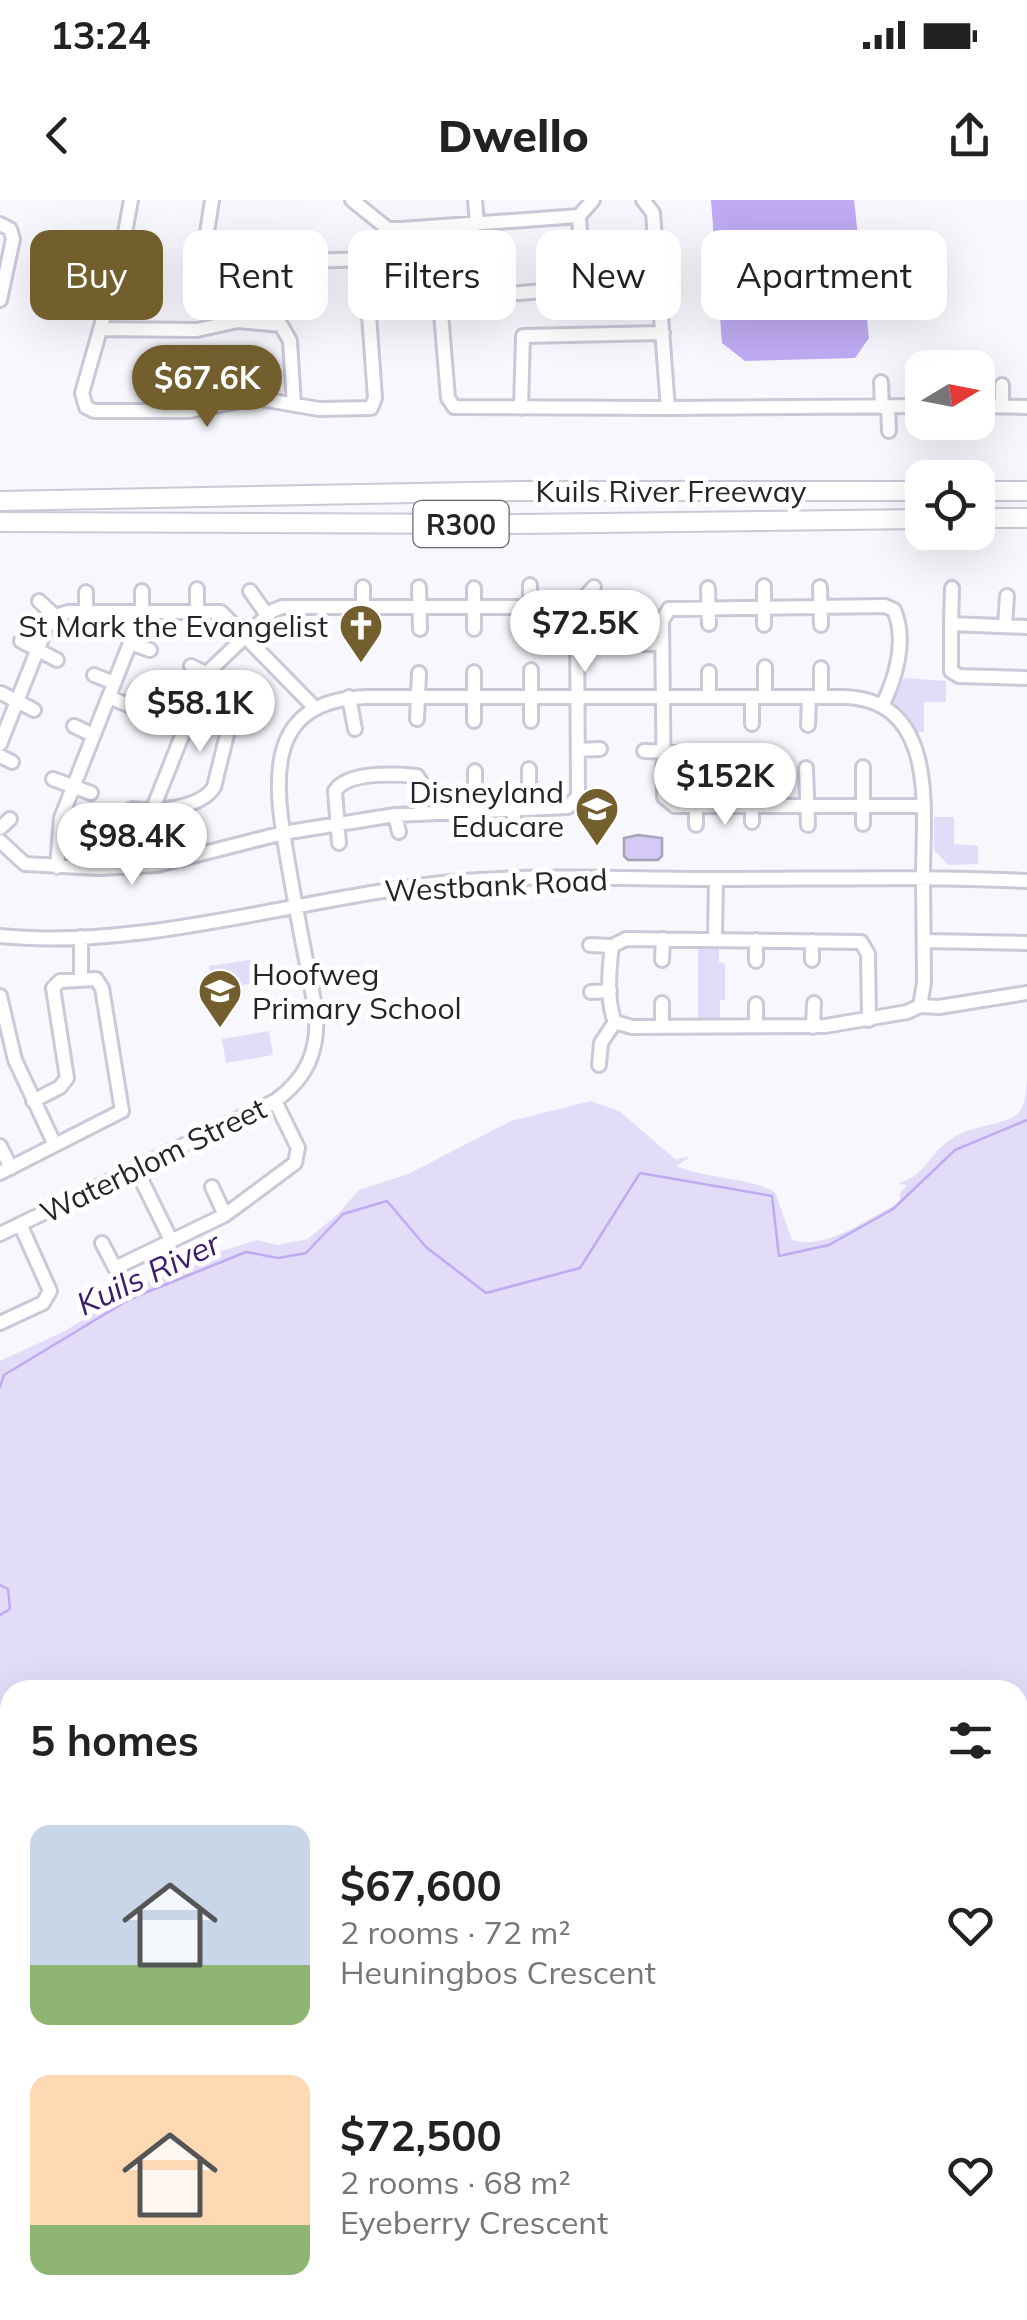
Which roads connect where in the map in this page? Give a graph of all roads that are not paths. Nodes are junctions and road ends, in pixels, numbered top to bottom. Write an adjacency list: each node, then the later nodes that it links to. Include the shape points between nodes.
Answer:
1 (131, 200): 17 (street)
2 (212, 200): 12 (street, via 212,246 309,262)
3 (352, 200): 11 (street)
4 (475, 200): 9 (street)
5 (593, 200): 7 (street)
6 (643, 200): 18 (street, via 653,214)
7 (580, 216): 9 (street); 13 (street, via 580,286)
8 (0, 224): 14 (street, via 14,239)
9 (477, 224): 10 (street)
10 (434, 228): 11 (street)
11 (388, 229)
12 (348, 260)
13 (516, 292)
14 (0, 300)
15 (369, 320): 21 (street, via 375,402 360,410)
16 (442, 320): 27 (street, via 451,404)
17 (100, 329): 21 (street, via 197,330 238,320 281,325 290,341); 21 (street, via 82,394 94,411 189,412 255,398)
18 (663, 333): 27 (street, via 522,336); 28 (street)
19 (881, 382): 26 (street)
20 (1002, 386): 24 (street)
21 (294, 405)
22 (905, 406): 26 (street)
23 (995, 406): 24 (street)
24 (1002, 406): 25 (street)
25 (1027, 406)
26 (885, 407): 28 (street); 29 (street)
27 (521, 408): 28 (street)
28 (668, 408)
29 (889, 431)
30 (905, 490): 33 (highway, Kuils River Freeway / R300, via 518,490)
31 (995, 490): 32 (highway)
32 (1027, 490)
33 (0, 502)
34 (995, 518): 35 (highway)
35 (1027, 518)
36 (905, 520): 37 (highway, Kuils River Freeway / R300)
37 (0, 522)
38 (530, 585): 56 (street)
39 (764, 586): 54 (street)
40 (363, 587): 59 (street)
41 (419, 587): 60 (street)
42 (820, 587): 55 (street)
43 (474, 588): 61 (street)
44 (594, 588): 62 (street)
45 (708, 588): 57 (street)
46 (952, 588): 69 (street)
47 (197, 590): 63 (street)
48 (142, 591): 65 (street)
49 (250, 591): 66 (street)
50 (86, 592): 64 (street)
51 (307, 592): 58 (street)
52 (1007, 596): 72 (street)
53 (39, 601): 67 (street)
54 (764, 606): 55 (street); 57 (street); 70 (street)
55 (820, 606): 71 (street); 109 (street, via 894,610 898,664)
56 (530, 607): 61 (street); 62 (street); 74 (street)
57 (709, 607): 68 (street); 81 (street, via 669,609 662,617)
58 (308, 608): 59 (street); 66 (street, via 278,608)
59 (364, 608): 60 (street)
60 (420, 608): 61 (street); 75 (street)
61 (474, 608): 76 (street)
62 (573, 610): 100 (street)
63 (197, 611): 65 (street); 77 (street, via 221,612)
64 (86, 612): 65 (street); 67 (street)
65 (136, 612): 79 (street)
66 (267, 615): 77 (street)
67 (55, 616): 82 (street)
68 (709, 624)
69 (950, 624): 72 (street); 94 (street, via 949,665 956,675)
70 (764, 625)
71 (820, 625)
72 (1005, 626): 73 (street)
73 (1027, 627)
74 (530, 628)
75 (420, 629)
76 (474, 629)
77 (244, 634): 91 (street); 110 (street)
78 (21, 640): 82 (street)
79 (130, 643): 83 (street); 95 (street)
80 (644, 644): 81 (street)
81 (662, 644): 103 (street)
82 (38, 649): 84 (street); 107 (street)
83 (150, 650)
84 (57, 660)
85 (190, 666): 91 (street)
86 (765, 667): 105 (street)
87 (820, 668): 106 (street)
88 (531, 670): 99 (street)
89 (474, 672): 98 (street)
90 (709, 672): 104 (street)
91 (207, 673): 119 (street); 146 (street, via 235,705 214,787 204,798)
92 (419, 673): 97 (street)
93 (94, 675): 95 (street)
94 (1027, 678)
95 (114, 683): 101 (street)
96 (2, 692): 107 (street)
97 (418, 696): 98 (street); 102 (street); 113 (street)
98 (474, 696): 99 (street); 114 (street)
99 (531, 696): 100 (street); 115 (street)
100 (578, 696): 103 (street); 124 (street)
101 (108, 697): 108 (street); 121 (street)
102 (350, 697): 110 (street); 120 (street)
103 (662, 697): 104 (street); 126 (street)
104 (709, 697): 105 (street)
105 (758, 697): 106 (street); 116 (street)
106 (815, 697): 109 (street, via 853,697); 117 (street)
107 (17, 701): 111 (street); 122 (street)
108 (128, 705)
109 (882, 706): 140 (street, via 914,745)
110 (316, 708): 157 (street, Waterblom Street, via 296,726 280,758 276,782)
111 (34, 710)
112 (169, 720): 119 (street)
113 (417, 720)
114 (474, 721)
115 (531, 721)
116 (752, 724)
117 (808, 725)
118 (74, 726): 121 (street)
119 (185, 728): 146 (street)
120 (355, 729)
121 (94, 734): 134 (street)
122 (0, 744)
123 (600, 749): 124 (street)
124 (578, 750): 143 (street, via 577,801)
125 (644, 750): 126 (street)
126 (663, 751): 127 (street); 136 (street, via 665,800)
127 (696, 753)
128 (806, 768): 138 (street)
129 (863, 768): 139 (street)
130 (530, 769): 143 (street)
131 (475, 771): 145 (street)
132 (752, 772): 137 (street)
133 (53, 779): 134 (street)
134 (73, 786): 135 (street); 161 (street, via 61,818)
135 (90, 793)
136 (696, 806): 137 (street); 153 (street)
137 (752, 806): 138 (street); 149 (street)
138 (807, 806): 139 (street); 152 (street)
139 (863, 806): 140 (street); 150 (street)
140 (924, 806): 164 (street)
141 (132, 808): 146 (street)
142 (514, 808): 143 (street); 145 (street); 154 (street)
143 (530, 808)
144 (458, 810): 145 (street); 147 (street); 155 (street)
145 (475, 810)
146 (152, 812): 162 (street)
147 (421, 812): 148 (street); 151 (street, via 417,776 377,775 337,786)
148 (395, 815): 151 (street); 156 (street)
149 (752, 822)
150 (863, 824)
151 (336, 825): 157 (street); 159 (street)
152 (808, 825)
153 (696, 826)
154 (514, 828)
155 (458, 829)
156 (399, 832)
157 (284, 833): 162 (street); 167 (street, Waterblom Street)
158 (0, 841): 161 (street, via 20,862)
159 (339, 843)
160 (98, 849): 163 (street)
161 (57, 866): 163 (street)
162 (138, 866): 163 (street)
163 (100, 868)
164 (923, 878): 165 (street, Westbank Road); 166 (street, Westbank Road); 174 (street)
165 (716, 879): 167 (street, Westbank Road, via 455,882); 171 (street)
166 (1027, 881)
167 (296, 904): 169 (street, Westbank Road); 197 (street, Waterblom Street, via 316,1040 303,1076)
168 (0, 932): 169 (street, Westbank Road)
169 (77, 937): 181 (street)
170 (663, 939): 171 (street); 177 (street); 178 (street)
171 (715, 940): 172 (street)
172 (756, 940): 173 (street); 180 (street)
173 (812, 940): 179 (street); 190 (street, via 866,946)
174 (924, 941): 175 (street); 189 (street)
175 (1027, 943)
176 (590, 945): 177 (street)
177 (612, 946): 183 (street)
178 (662, 960)
179 (812, 960)
180 (756, 961)
181 (81, 978): 196 (street, via 53,990 66,1081); 198 (street, via 101,984 122,1108)
182 (591, 992): 183 (street)
183 (610, 992): 191 (street)
184 (1027, 993): 189 (street)
185 (0, 996): 196 (street, via 14,1060)
186 (814, 1002): 193 (street)
187 (662, 1003): 194 (street)
188 (756, 1004): 192 (street)
189 (920, 1006): 190 (street)
190 (869, 1020): 193 (street)
191 (615, 1022): 194 (street); 195 (street, via 600,1043)
192 (756, 1026): 193 (street); 194 (street)
193 (814, 1026)
194 (662, 1028)
195 (599, 1065)
196 (34, 1100): 198 (street)
197 (274, 1101): 201 (street, Waterblom Street); 203 (street, via 299,1154)
198 (55, 1145): 202 (street)
199 (0, 1146): 202 (street)
200 (267, 1162): 203 (street)
201 (136, 1168): 206 (street, Waterblom Street); 208 (street)
202 (5, 1170)
203 (276, 1178): 205 (street)
204 (212, 1186): 205 (street)
205 (225, 1215): 208 (street)
206 (20, 1224): 207 (street, Waterblom Street); 210 (street, via 50,1291 43,1303)
207 (0, 1234)
208 (172, 1240): 209 (street, via 115,1268)
209 (102, 1243)
210 (0, 1323)

